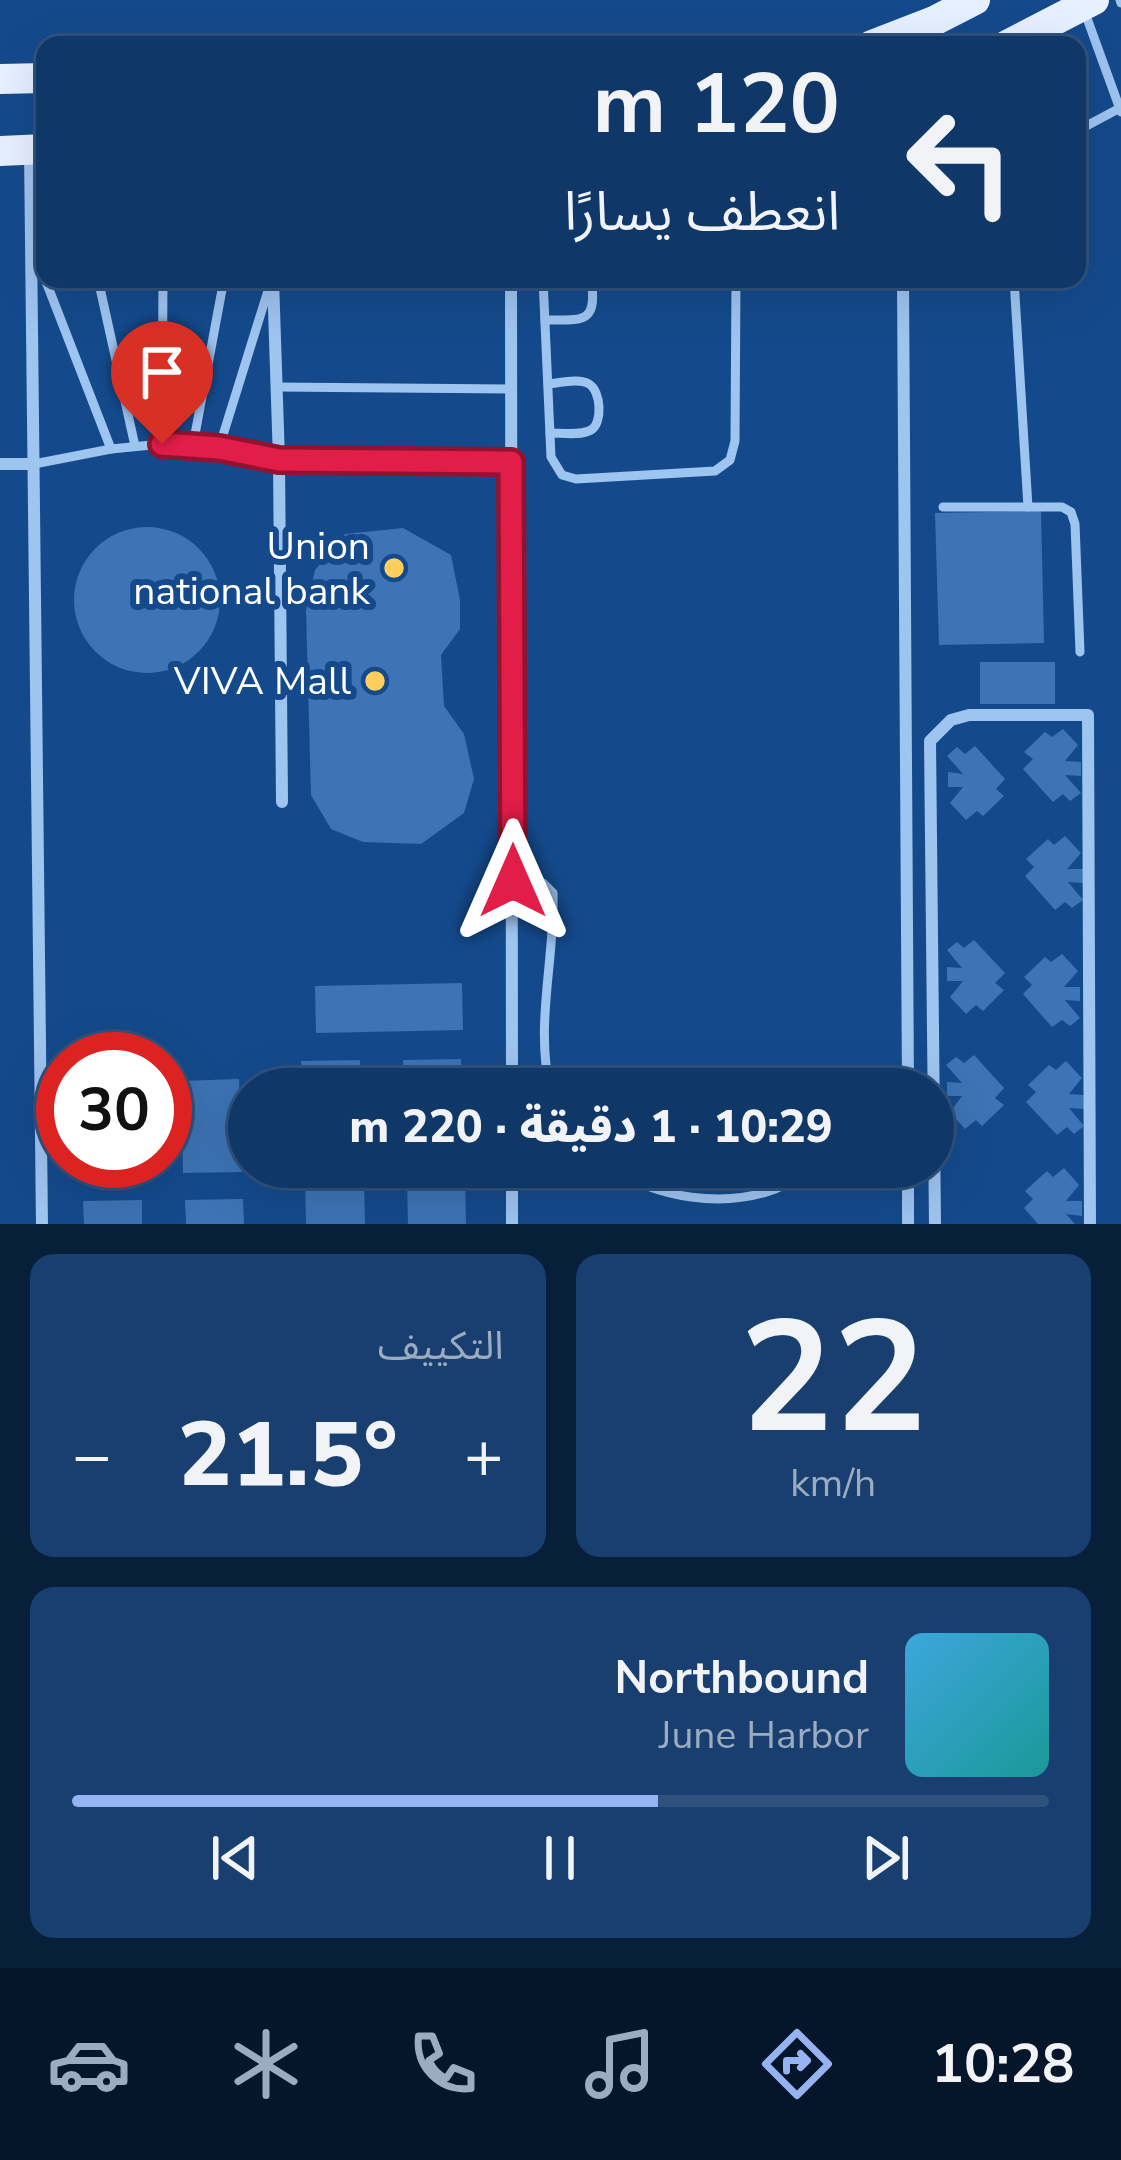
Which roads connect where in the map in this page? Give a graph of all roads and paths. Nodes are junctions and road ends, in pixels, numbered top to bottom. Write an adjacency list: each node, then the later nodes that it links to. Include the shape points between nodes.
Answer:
1 (975, 0): 3 (main road)
2 (1088, 3): 4 (main road); 7 (lane)
3 (895, 36)
4 (1024, 36)
5 (36, 78): 6 (main road)
6 (0, 80)
7 (1116, 82): 8 (lane)
8 (1120, 110): 9 (lane)
9 (1086, 127)
10 (25, 150): 11 (street)
11 (36, 228)
12 (37, 288): 38 (street)
13 (48, 288): 33 (lane)
14 (100, 288): 32 (lane)
15 (163, 288): 30 (lane)
16 (222, 288): 31 (lane)
17 (269, 288): 34 (lane)
18 (272, 288): 27 (street)
19 (511, 288): 28 (street)
20 (543, 288): 25 (lane)
21 (592, 288): 25 (lane, via 587,317)
22 (736, 288): 29 (lane, via 735,441 723,466 569,478 553,464)
23 (904, 288): 46 (street)
24 (1015, 288): 40 (lane)
25 (545, 320): 26 (lane)
26 (548, 384): 29 (lane); 29 (lane, via 579,382 598,394 592,430)
27 (277, 387): 28 (lane); 35 (street)
28 (511, 389): 36 (street)
29 (550, 433)
30 (162, 444): 31 (lane); 32 (lane)
31 (193, 445): 34 (lane)
32 (135, 446): 33 (lane)
33 (110, 448): 38 (lane)
34 (219, 448): 35 (lane)
35 (279, 460): 36 (lane); 42 (street)
36 (511, 462): 43 (street)
37 (0, 464): 38 (street)
38 (34, 464): 51 (street)
39 (943, 507): 40 (lane)
40 (1028, 507): 41 (lane, via 1062,507 1074,517)
41 (1080, 652)
42 (282, 802)
43 (513, 881): 44 (street); 45 (lane, via 544,883 553,893)
44 (512, 1068)
45 (545, 1068)
46 (908, 1068)
47 (512, 1188): 52 (street)
48 (656, 1188): 49 (lane, via 723,1199)
49 (777, 1188)
50 (908, 1188): 53 (street)
51 (42, 1224)
52 (512, 1224)
53 (908, 1224)
54 (935, 1224): 55 (street, via 930,742 951,720 969,715 1088,715)
55 (1090, 1224)

